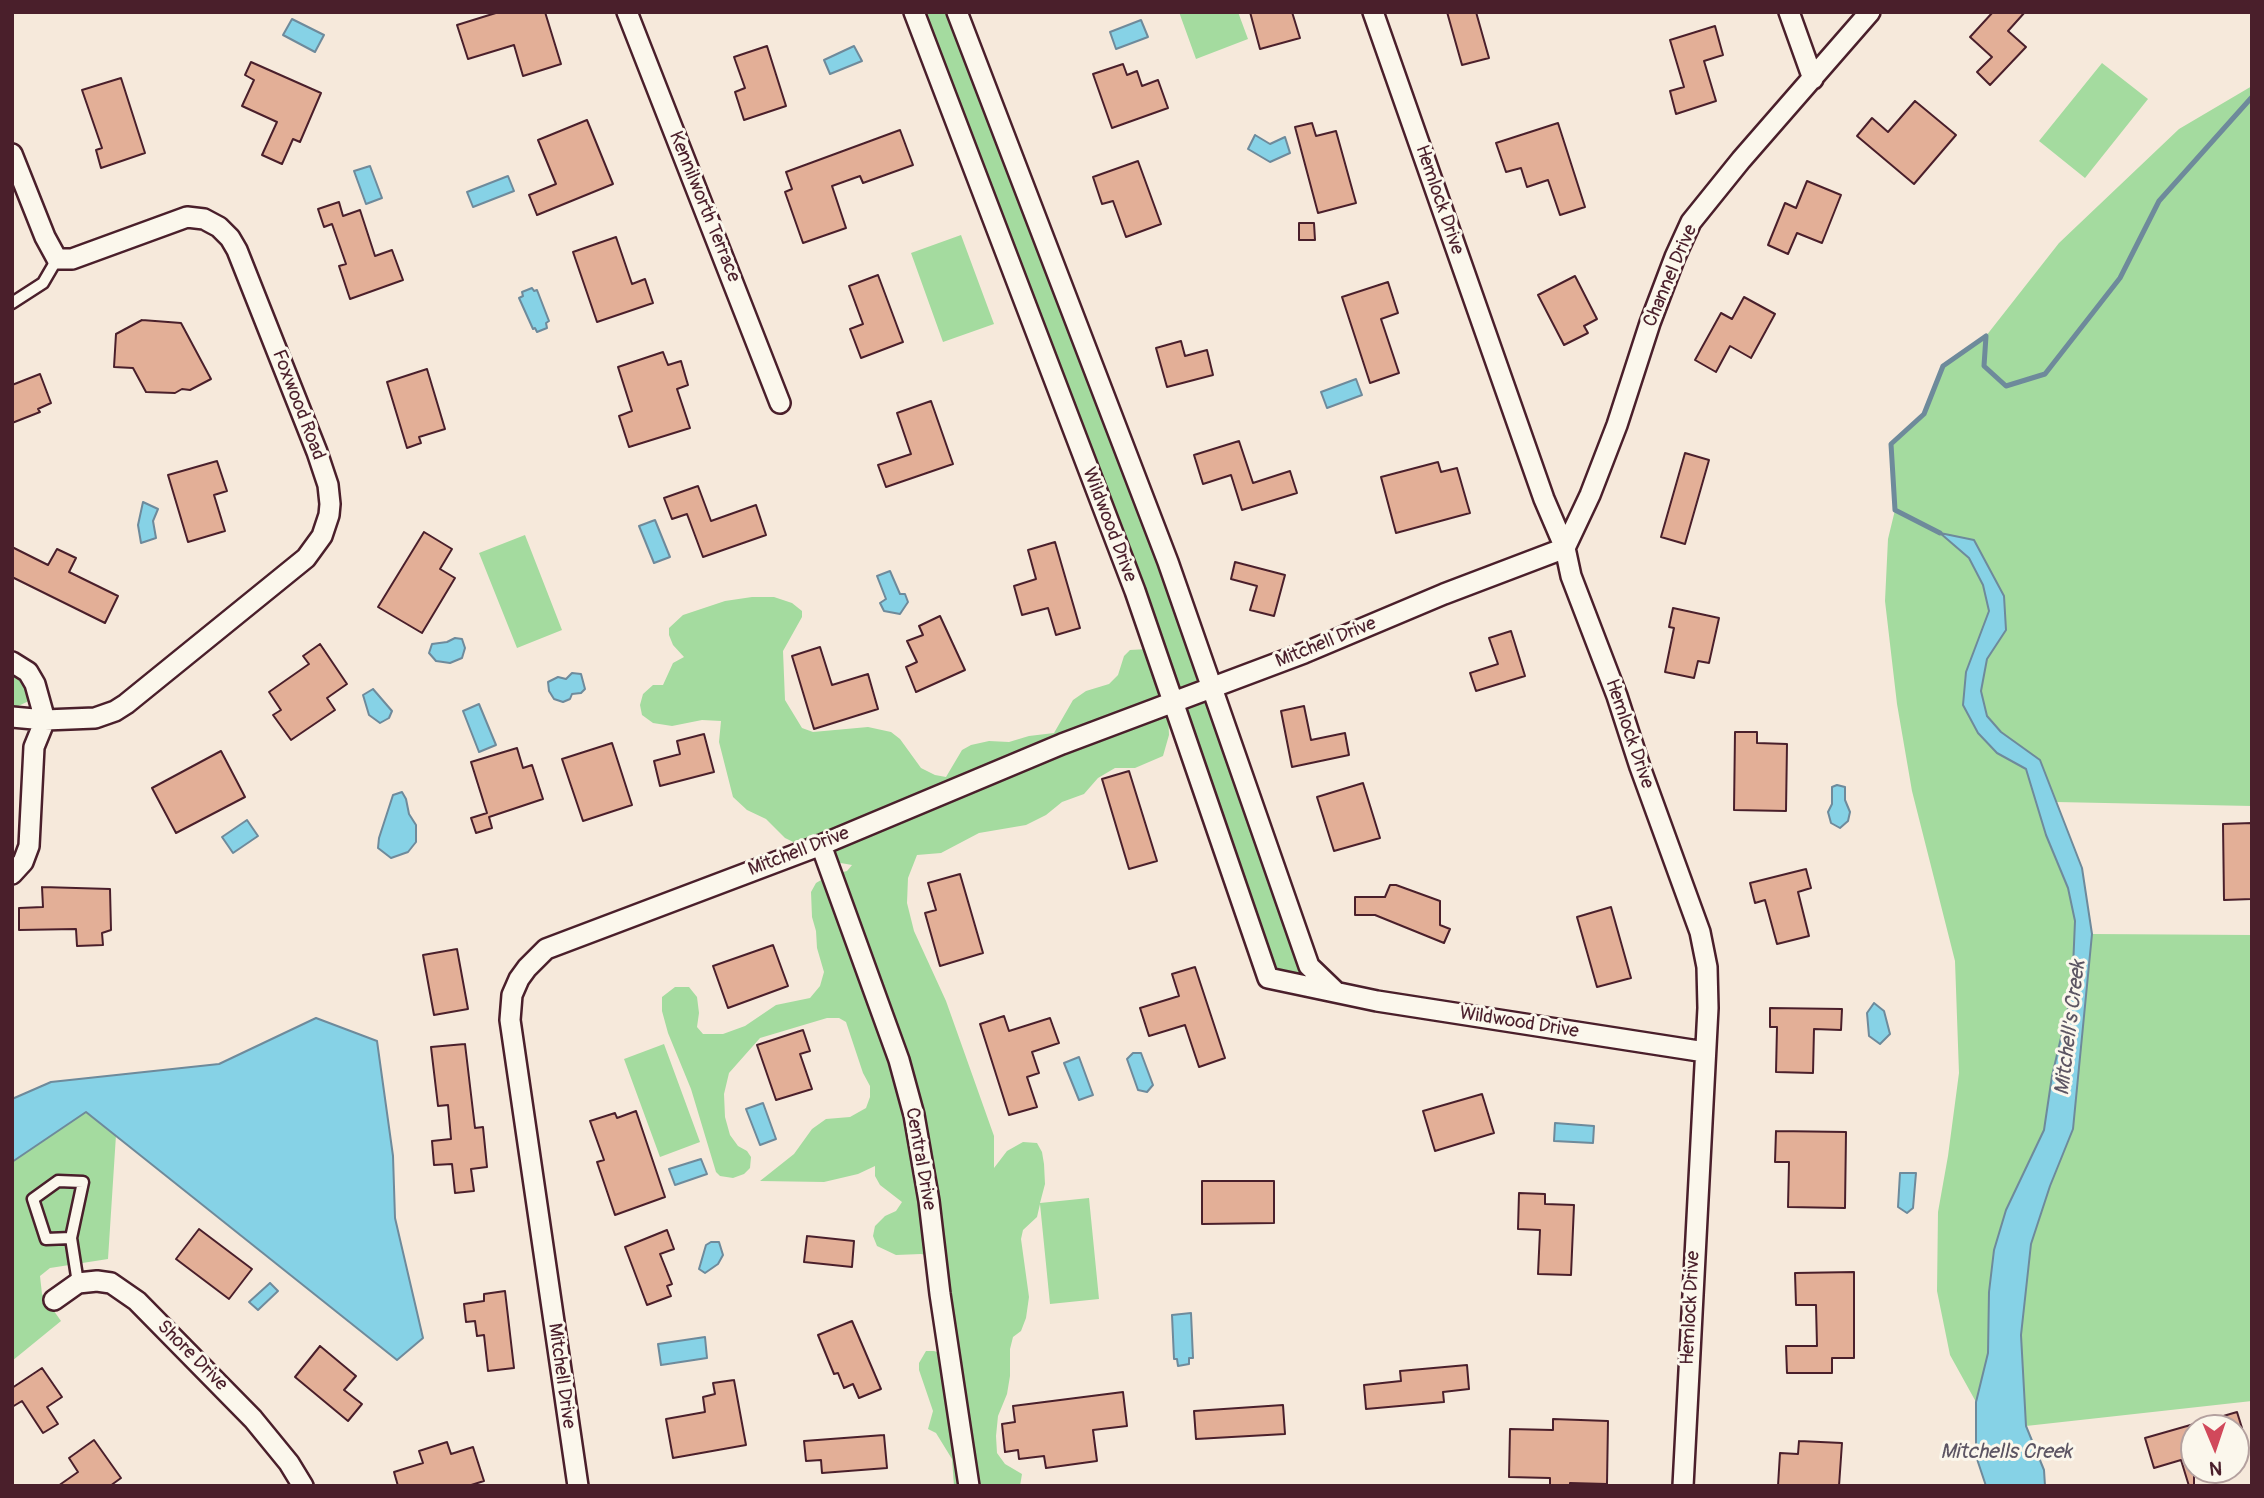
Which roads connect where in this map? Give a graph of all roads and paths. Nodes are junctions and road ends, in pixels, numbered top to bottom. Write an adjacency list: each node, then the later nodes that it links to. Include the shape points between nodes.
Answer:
1 (627, 12): 11 (street, Kennilworth Terrace)
2 (914, 12): 15 (street, Wildwood Drive)
3 (957, 12): 14 (street, via 1168,562)
4 (1373, 12): 12 (street, Hemlock Drive)
5 (1789, 12): 7 (street)
6 (1870, 12): 7 (street, Channel Drive)
7 (1813, 79): 12 (street, Channel Drive, via 1691,222 1650,323 1617,425)
8 (12, 154): 9 (street)
9 (57, 259): 10 (lane, via 43,283); 17 (street, Foxwood Road, via 72,259 187,218 204,219 219,227 237,250 317,452 330,504 322,537 306,558 125,704 95,718)
10 (12, 303)
11 (780, 403)
12 (1565, 548): 14 (street, Mitchell Drive); 21 (street, Hemlock Drive, via 1571,576 1700,932 1707,967)
13 (12, 662): 17 (street, via 28,672 35,684)
14 (1211, 688): 15 (street, Mitchell Drive); 20 (street, via 1310,966)
15 (1173, 702): 18 (street, Mitchell Drive); 20 (street, Wildwood Drive, via 1268,978)
16 (12, 718): 17 (street, Foxwood Road)
17 (45, 720): 19 (street, via 34,747 29,846)
18 (821, 845): 26 (street, Mitchell Drive, via 546,949 523,974 512,995 510,1020 518,1082); 27 (street, Central Drive, via 899,1060 914,1115)
19 (12, 874)
20 (1335, 991): 21 (street, Wildwood Drive)
21 (1704, 1052): 28 (street, Hemlock Drive)
22 (71, 1238): 22 (lane, via 83,1182 58,1181 33,1199 46,1238); 23 (lane)
23 (78, 1283): 24 (street); 25 (street, Shore Drive, via 111,1283 137,1301 253,1419)
24 (54, 1300)
25 (303, 1486)
26 (578, 1486)
27 (969, 1486)
28 (1683, 1486)

